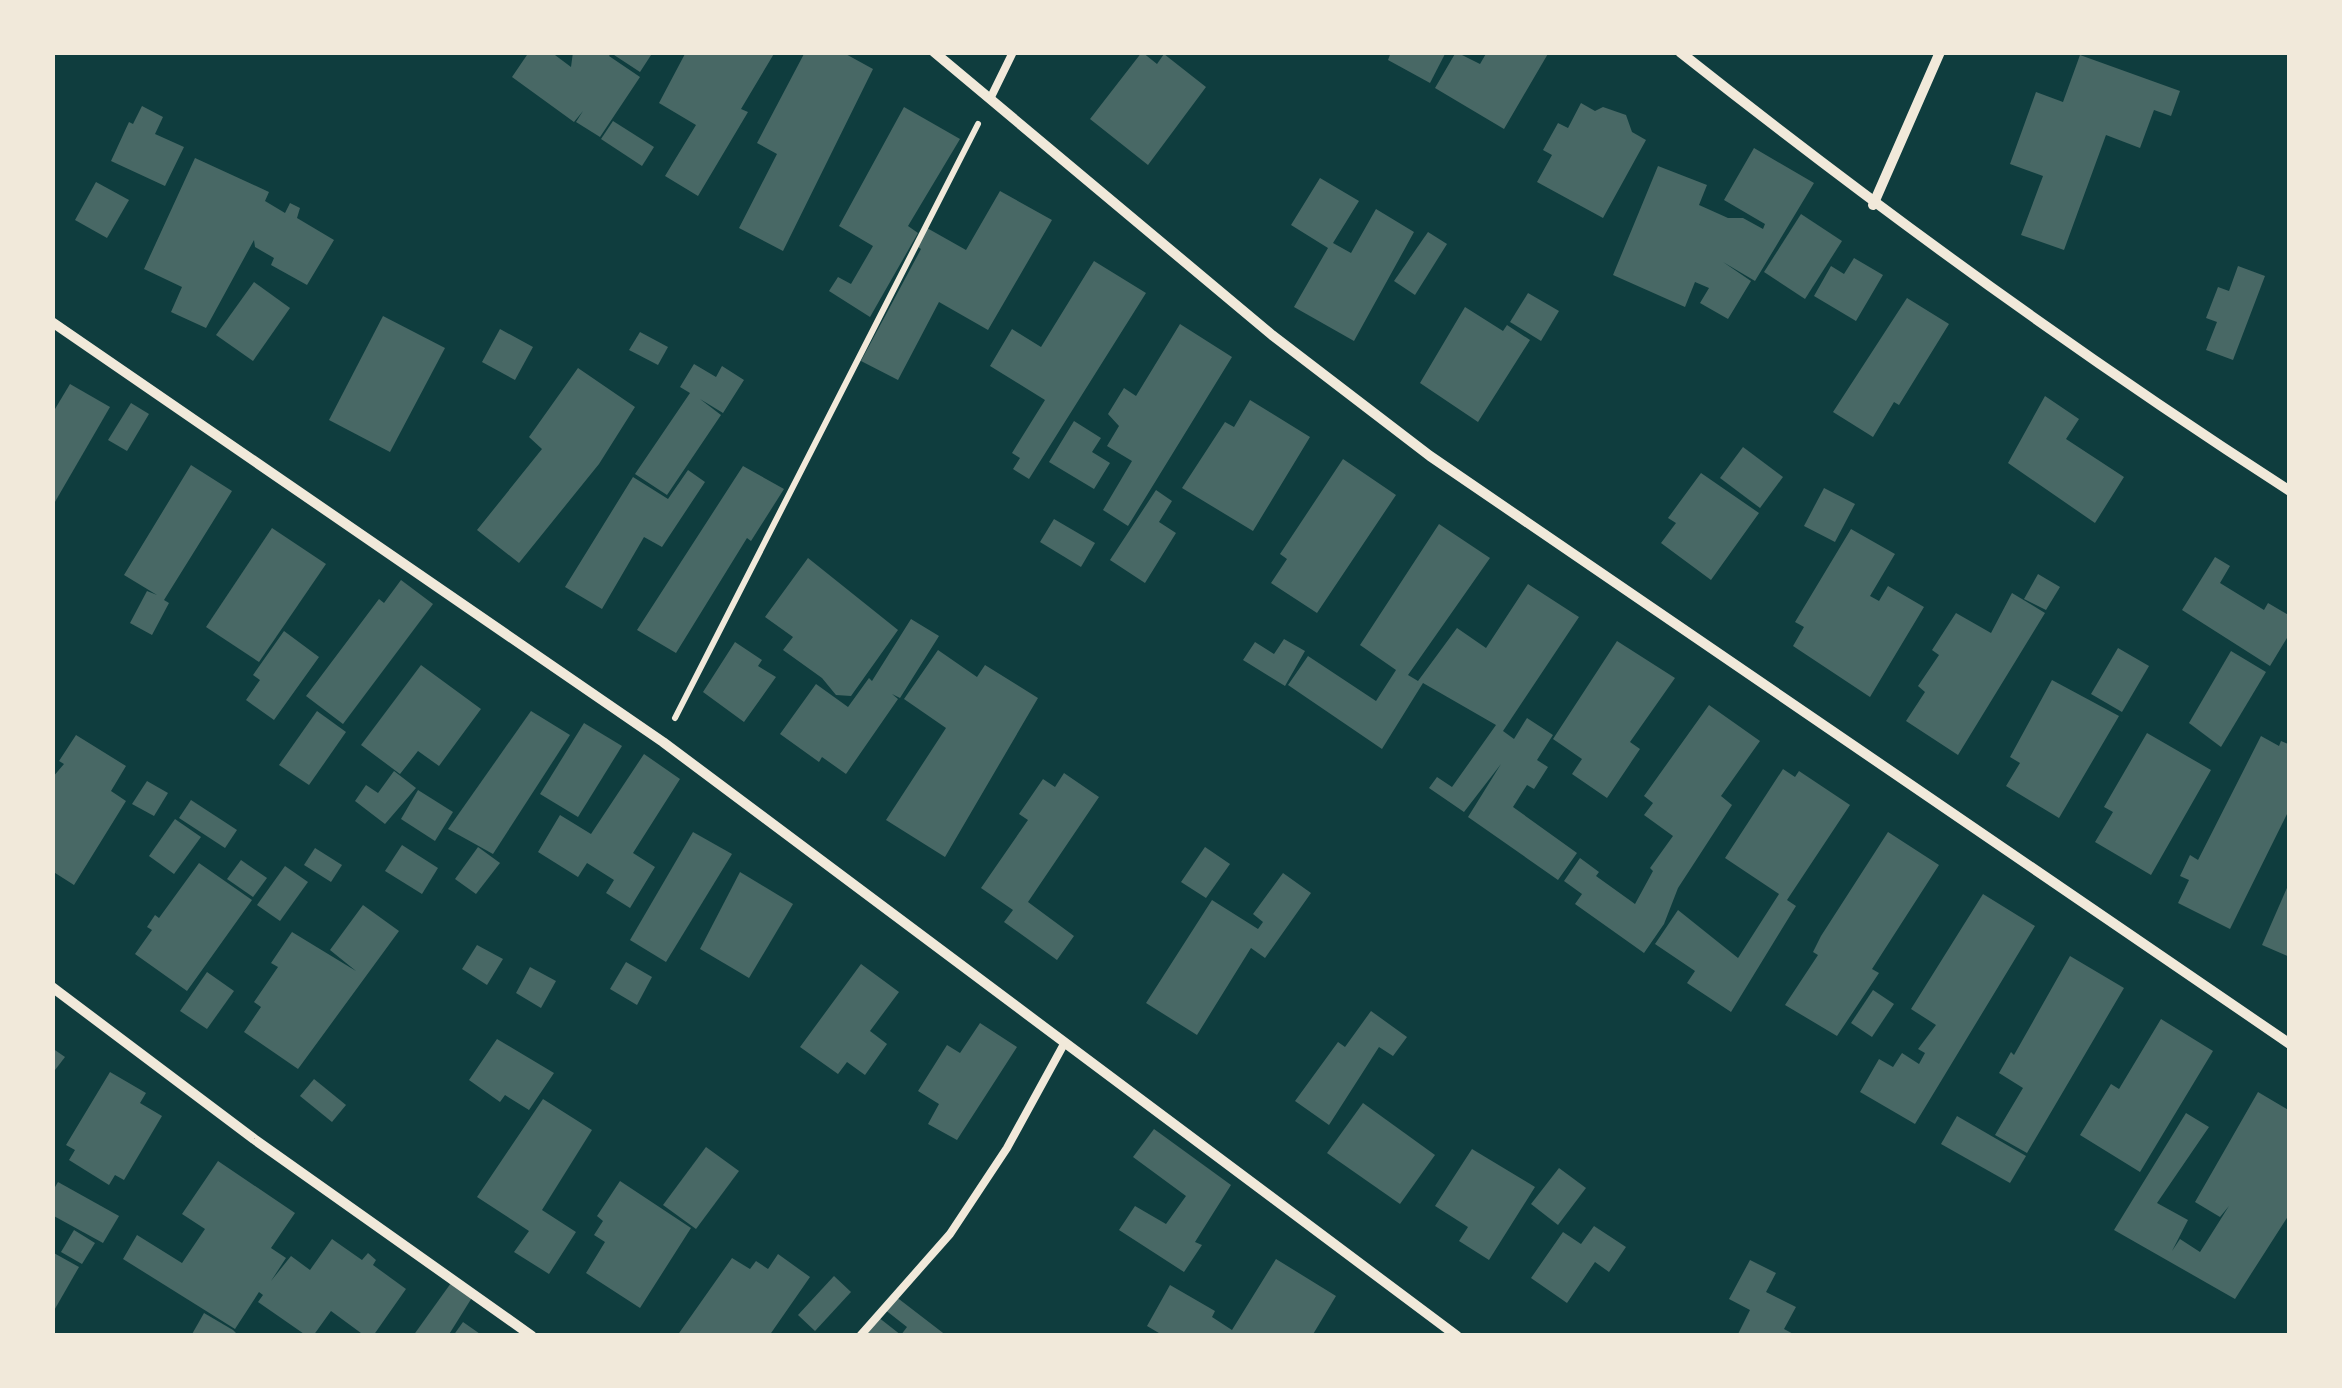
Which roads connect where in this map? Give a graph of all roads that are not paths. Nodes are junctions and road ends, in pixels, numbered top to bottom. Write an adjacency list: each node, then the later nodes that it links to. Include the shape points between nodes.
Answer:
1 (934, 52): 5 (street)
2 (1013, 52): 5 (lane)
3 (1680, 52): 6 (street)
4 (1940, 52): 6 (street)
5 (990, 99): 11 (street, via 1272,336 1430,456)
6 (1873, 204): 8 (street, via 2142,396)
7 (52, 322): 10 (street, via 663,742)
8 (2290, 491)
9 (52, 987): 12 (street)
10 (1064, 1044): 13 (lane, via 950,1234); 14 (street)
11 (2290, 1044)
12 (532, 1336)
13 (860, 1336)
14 (1456, 1336)

